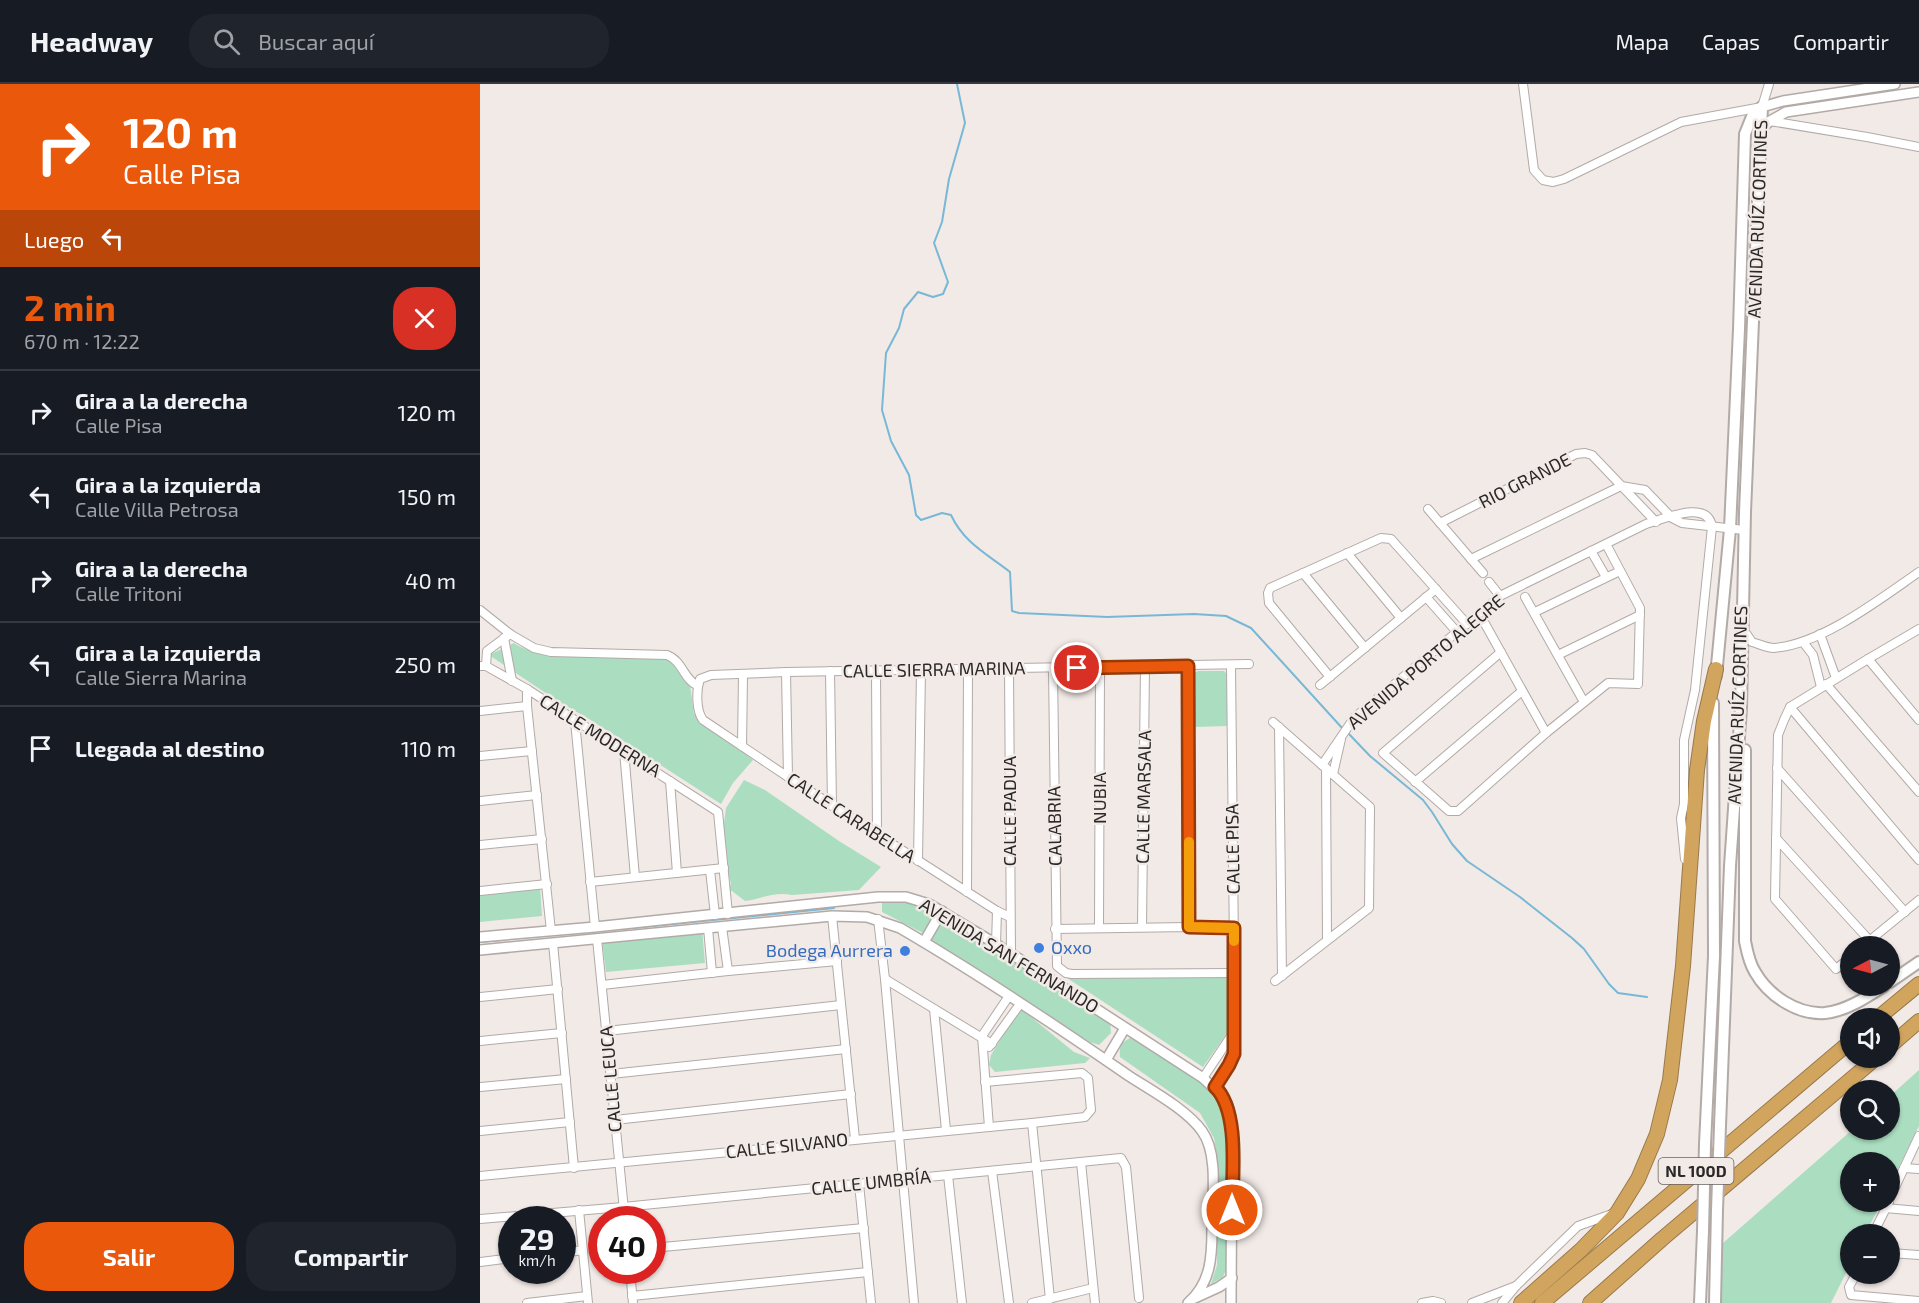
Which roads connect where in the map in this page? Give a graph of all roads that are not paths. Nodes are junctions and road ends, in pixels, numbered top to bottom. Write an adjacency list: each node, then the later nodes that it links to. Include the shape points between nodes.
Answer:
1 (1523, 84): 6 (street, via 1533,166 1539,178 1548,182 1575,174 1681,122)
2 (1769, 84): 6 (street)
3 (1895, 84): 5 (street)
4 (1919, 92): 7 (street)
5 (1798, 99): 6 (street); 7 (street)
6 (1762, 107): 8 (main road, AVENIDA RUÍZ CORTINES); 16 (main road, via 1753,114 1745,134)
7 (1799, 110): 8 (street, via 1786,112)
8 (1765, 125): 9 (street, via 1867,136); 17 (main road, AVENIDA RUÍZ CORTINES)
9 (1919, 147)
10 (1621, 486): 12 (street, via 1645,490); 13 (street, RIO GRANDE); 14 (street, RIO GRANDE, via 1592,455 1576,454); 21 (street)
11 (1428, 509): 14 (street)
12 (1672, 518): 13 (street, AVENIDA PORTO ALEGRE); 15 (street); 15 (street, AVENIDA PORTO ALEGRE, via 1683,512 1701,513 1708,517)
13 (1656, 522): 18 (street, AVENIDA PORTO ALEGRE)
14 (1440, 523): 21 (street)
15 (1712, 527): 16 (street); 105 (street, via 1695,690 1684,740 1681,818)
16 (1730, 529): 17 (street); 57 (main road)
17 (1744, 530): 38 (main road, AVENIDA RUÍZ CORTINES)
18 (1606, 544): 19 (street, AVENIDA PORTO ALEGRE); 22 (street)
19 (1591, 551): 26 (street); 29 (street, AVENIDA PORTO ALEGRE)
20 (1347, 554): 23 (street); 28 (street, via 1386,537); 35 (street)
21 (1471, 559): 24 (street)
22 (1620, 571): 26 (street); 34 (street)
23 (1303, 573): 44 (street); 63 (street, via 1270,588 1269,603)
24 (1483, 573)
25 (1919, 573): 41 (street)
26 (1606, 577): 33 (street)
27 (1489, 582): 29 (street)
28 (1436, 589): 30 (street); 37 (street)
29 (1500, 596): 37 (street, AVENIDA PORTO ALEGRE)
30 (1426, 597): 35 (street); 40 (street)
31 (1525, 597): 33 (street)
32 (480, 610): 42 (street)
33 (1534, 612): 46 (street)
34 (1640, 615): 46 (street); 72 (street, via 1638,684 1608,683)
35 (1401, 618): 44 (street)
36 (1484, 622): 45 (street)
37 (1467, 624): 40 (street, AVENIDA PORTO ALEGRE)
38 (1742, 628): 43 (street, via 1752,642 1772,648); 69 (main road, AVENIDA RUÍZ CORTINES)
39 (1919, 629): 47 (street)
40 (1457, 632): 78 (street, AVENIDA PORTO ALEGRE, via 1354,718)
41 (1820, 634): 43 (street); 64 (street)
42 (507, 636): 48 (street, via 487,651); 65 (street); 68 (street, via 550,652 667,655 677,660 690,681)
43 (1803, 642): 67 (street, via 1813,655)
44 (1365, 648): 63 (street)
45 (1501, 652): 71 (street); 88 (street, via 1383,753)
46 (1558, 655): 72 (street)
47 (1868, 659): 64 (street); 76 (street)
48 (483, 661): 65 (street, CALLE MODERNA)
49 (1249, 664): 50 (street, CALLE SIERRA MARINA)
50 (1231, 665): 52 (street, CALLE SIERRA MARINA); 123 (street, CALLE PISA)
51 (1145, 666): 52 (street, CALLE SIERRA MARINA); 53 (street, CALLE SIERRA MARINA); 119 (street, CALLE MARSALA)
52 (1188, 666): 120 (street)
53 (1100, 667): 54 (street, CALLE SIERRA MARINA); 122 (street, NUBIA)
54 (1053, 668): 56 (street, CALLE SIERRA MARINA); 125 (street, CALABRIA)
55 (968, 669): 56 (street, CALLE SIERRA MARINA); 58 (street, CALLE SIERRA MARINA); 107 (street)
56 (1009, 669): 115 (street, CALLE PADUA)
57 (1716, 669): 105 (highway, via 1697,770); 241 (main road, bridge, via 1712,715 1714,956)
58 (921, 670): 60 (street, CALLE SIERRA MARINA); 98 (street)
59 (830, 671): 60 (street, CALLE SIERRA MARINA); 61 (street, CALLE SIERRA MARINA); 92 (street)
60 (876, 671): 93 (street)
61 (786, 672): 62 (street, CALLE SIERRA MARINA); 86 (street)
62 (743, 674): 68 (street, CALLE SIERRA MARINA, via 706,675); 80 (street)
63 (1330, 677): 66 (street)
64 (1836, 678): 67 (street)
65 (512, 681): 70 (street, CALLE MODERNA)
66 (1320, 685)
67 (1823, 685): 74 (street); 89 (street)
68 (698, 686): 80 (street, CALLE CARABELLA, via 703,720)
69 (1742, 687): 151 (main road, via 1746,764 1745,941 1754,972 1779,998 1810,1013 1827,1013); 242 (main road, AVENIDA RUÍZ CORTINES, bridge, via 1730,877)
70 (527, 690): 73 (street); 77 (street, CALLE MODERNA)
71 (1522, 690): 79 (street); 88 (street)
72 (1584, 702): 79 (street)
73 (527, 706): 75 (street); 81 (street)
74 (1790, 707): 84 (street, via 1778,735); 97 (street)
75 (480, 711)
76 (1919, 720)
77 (576, 721): 82 (street, CALLE MODERNA); 103 (street)
78 (1343, 732): 85 (street); 85 (street, AVENIDA PORTO ALEGRE)
79 (1546, 733): 88 (street, via 1458,811 1449,812)
80 (742, 746): 86 (street, CALLE CARABELLA)
81 (532, 751): 83 (street); 90 (street)
82 (624, 751): 87 (street, CALLE MODERNA); 102 (street)
83 (480, 756)
84 (1777, 768): 94 (street); 111 (street)
85 (1327, 769): 131 (street); 131 (street, via 1370,807 1370,908); 131 (street, via 1276,724 1279,979)
86 (788, 777): 92 (street, CALLE CARABELLA)
87 (670, 781): 99 (street, CALLE MODERNA, via 718,812); 101 (street)
88 (1415, 782)
89 (1919, 792)
90 (537, 795): 91 (street); 95 (street)
91 (480, 801)
92 (832, 806): 93 (street, CALLE CARABELLA)
93 (877, 834): 98 (street, CALLE CARABELLA)
94 (1776, 838): 127 (street); 141 (street, via 1775,899 1836,969)
95 (542, 839): 96 (street); 104 (street)
96 (480, 845)
97 (1919, 860)
98 (918, 861): 107 (street, CALLE CARABELLA)
99 (724, 868): 100 (street); 112 (street)
100 (710, 870): 101 (street); 113 (street)
101 (677, 873): 102 (street)
102 (635, 877): 103 (street)
103 (590, 882): 117 (street)
104 (547, 884): 106 (street); 126 (street)
105 (1688, 889): 140 (highway)
106 (480, 891)
107 (967, 892): 110 (street, CALLE CARABELLA)
108 (1919, 900): 111 (street)
109 (942, 911): 112 (street, AVENIDA SAN FERNANDO, via 917,899 897,896); 133 (street); 135 (street, AVENIDA SAN FERNANDO)
110 (998, 911): 115 (street, CALLE CARABELLA); 135 (street)
111 (1905, 912): 128 (street)
112 (729, 914): 113 (street, AVENIDA SAN FERNANDO)
113 (715, 915): 117 (street, AVENIDA SAN FERNANDO)
114 (832, 916): 116 (street, AVENIDA SAN FERNANDO); 118 (street, AVENIDA SAN FERNANDO); 138 (street)
115 (1010, 917): 137 (street, CALLE PADUA)
116 (878, 919): 133 (street, AVENIDA SAN FERNANDO); 146 (street)
117 (595, 927): 124 (street, AVENIDA SAN FERNANDO)
118 (722, 927): 121 (street, AVENIDA SAN FERNANDO); 142 (street)
119 (1143, 927): 120 (street); 122 (street)
120 (1189, 927): 123 (street)
121 (708, 928): 130 (street, AVENIDA SAN FERNANDO); 143 (street)
122 (1099, 928): 125 (street)
123 (1234, 928): 144 (street, CALLE PISA)
124 (573, 929): 126 (street, AVENIDA SAN FERNANDO); 132 (street)
125 (1055, 929): 144 (street, CALABRIA, via 1057,966 1066,973)
126 (552, 931): 129 (street, AVENIDA SAN FERNANDO)
127 (1865, 936)
128 (1876, 936)
129 (480, 938)
130 (597, 939): 132 (street, AVENIDA SAN FERNANDO); 148 (street, CALLE LEUCA)
131 (1327, 940)
132 (574, 941): 134 (street, AVENIDA SAN FERNANDO)
133 (924, 942): 150 (street, AVENIDA SAN FERNANDO)
134 (553, 943): 136 (street, AVENIDA SAN FERNANDO); 149 (street)
135 (996, 944): 137 (street, AVENIDA SAN FERNANDO)
136 (480, 950)
137 (1011, 954): 158 (street, AVENIDA SAN FERNANDO)
138 (837, 961): 142 (street); 154 (street)
139 (1919, 962): 145 (main road)
140 (1683, 966): 218 (street, via 1661,1113 1640,1168 1612,1214 1578,1226); 238 (highway, via 1670,1080 1657,1134 1638,1179 1617,1213)
141 (1840, 966)
142 (728, 971): 143 (street)
143 (712, 973): 148 (street)
144 (1234, 973): 161 (street, CALLE PISA)
145 (1900, 975)
146 (885, 979): 156 (street); 184 (street)
147 (1919, 984): 155 (highway)
148 (602, 986): 159 (street, CALLE LEUCA)
149 (558, 989): 152 (street); 160 (street)
150 (1009, 996): 153 (street, AVENIDA SAN FERNANDO); 162 (street)
151 (1866, 996)
152 (480, 997)
153 (1020, 1004): 165 (street); 169 (street, AVENIDA SAN FERNANDO)
154 (842, 1005): 159 (street); 166 (street)
155 (1890, 1008)
156 (934, 1009): 162 (street); 182 (street)
157 (1919, 1021): 163 (highway)
158 (1125, 1028): 169 (street); 172 (street, AVENIDA SAN FERNANDO)
159 (607, 1031): 171 (street, CALLE LEUCA)
160 (562, 1033): 164 (street); 173 (street)
161 (1233, 1033): 172 (street); 176 (street, CALLE PISA, via 1232,1060)
162 (982, 1036): 165 (street); 168 (street)
163 (1900, 1037)
164 (480, 1041)
165 (992, 1044): 168 (street)
166 (846, 1049): 171 (street); 177 (street)
167 (1840, 1050): 239 (highway, NL 100D)
168 (983, 1052): 174 (street)
169 (1106, 1060): 224 (street, AVENIDA SAN FERNANDO, via 1190,1117 1209,1144 1211,1260 1207,1280)
170 (1864, 1068): 240 (highway, NL 100D)
171 (611, 1074): 178 (street, CALLE LEUCA)
172 (1203, 1078): 176 (street, AVENIDA SAN FERNANDO)
173 (566, 1079): 175 (street); 179 (street)
174 (985, 1082): 180 (street, CALLE SILVANO, via 1082,1073 1088,1078 1091,1110 1084,1117); 181 (street)
175 (480, 1087)
176 (1215, 1087): 215 (street, AVENIDA SAN FERNANDO, via 1231,1118)
177 (851, 1094): 178 (street); 186 (street)
178 (615, 1120): 188 (street, CALLE LEUCA)
179 (570, 1122): 183 (street); 190 (street)
180 (1032, 1123): 181 (street, CALLE SILVANO); 189 (street)
181 (989, 1126): 182 (street, CALLE SILVANO)
182 (946, 1130): 184 (street, CALLE SILVANO)
183 (480, 1131)
184 (900, 1135): 186 (street, CALLE SILVANO); 197 (street)
185 (1919, 1136): 191 (street)
186 (855, 1139): 188 (street, CALLE SILVANO)
187 (1081, 1162): 189 (street, CALLE UMBRÍA); 219 (street); 220 (street, CALLE UMBRÍA, via 1121,1158 1126,1167)
188 (619, 1163): 190 (street, CALLE SILVANO); 199 (street, CALLE LEUCA)
189 (1035, 1167): 193 (street, CALLE UMBRÍA); 222 (street)
190 (574, 1168): 195 (street, CALLE SILVANO)
191 (1904, 1168): 192 (street); 196 (street)
192 (1919, 1169)
193 (992, 1171): 194 (street, CALLE UMBRÍA); 230 (street)
194 (948, 1175): 197 (street, CALLE UMBRÍA); 229 (street)
195 (480, 1176)
196 (1900, 1177)
197 (903, 1179): 198 (street, CALLE UMBRÍA); 228 (street)
198 (859, 1184): 200 (street, CALLE UMBRÍA); 206 (street)
199 (624, 1206)
200 (634, 1206)
201 (1900, 1206): 204 (street)
202 (588, 1209): 203 (street, CALLE UMBRÍA)
203 (579, 1210): 205 (street, CALLE UMBRÍA); 208 (street)
204 (1919, 1211)
205 (480, 1219)
206 (864, 1228): 207 (street); 214 (street)
207 (666, 1247)
208 (583, 1250): 209 (street); 223 (street)
209 (576, 1251)
210 (1900, 1254): 211 (street)
211 (1919, 1255)
212 (498, 1260): 213 (street)
213 (480, 1262)
214 (868, 1272): 221 (street); 227 (street)
215 (1232, 1278): 224 (street); 233 (street, AVENIDA SAN FERNANDO)
216 (631, 1284): 221 (street)
217 (1851, 1284): 225 (street, via 1851,1295)
218 (1516, 1286): 236 (street); 237 (street)
219 (1093, 1288): 222 (street); 232 (street)
220 (1139, 1298)
221 (633, 1299)
222 (1050, 1299): 231 (street)
223 (588, 1300): 226 (street)
224 (1191, 1300)
225 (1919, 1301)
226 (527, 1303)
227 (871, 1303)
228 (914, 1303)
229 (962, 1303)
230 (1009, 1303)
231 (1032, 1303)
232 (1095, 1303)
233 (1231, 1303)
234 (1422, 1303): 235 (street)
235 (1441, 1303)
236 (1472, 1303)
237 (1502, 1303)
238 (1521, 1303)
239 (1542, 1303)
240 (1590, 1303)
241 (1700, 1303)
242 (1715, 1303)

